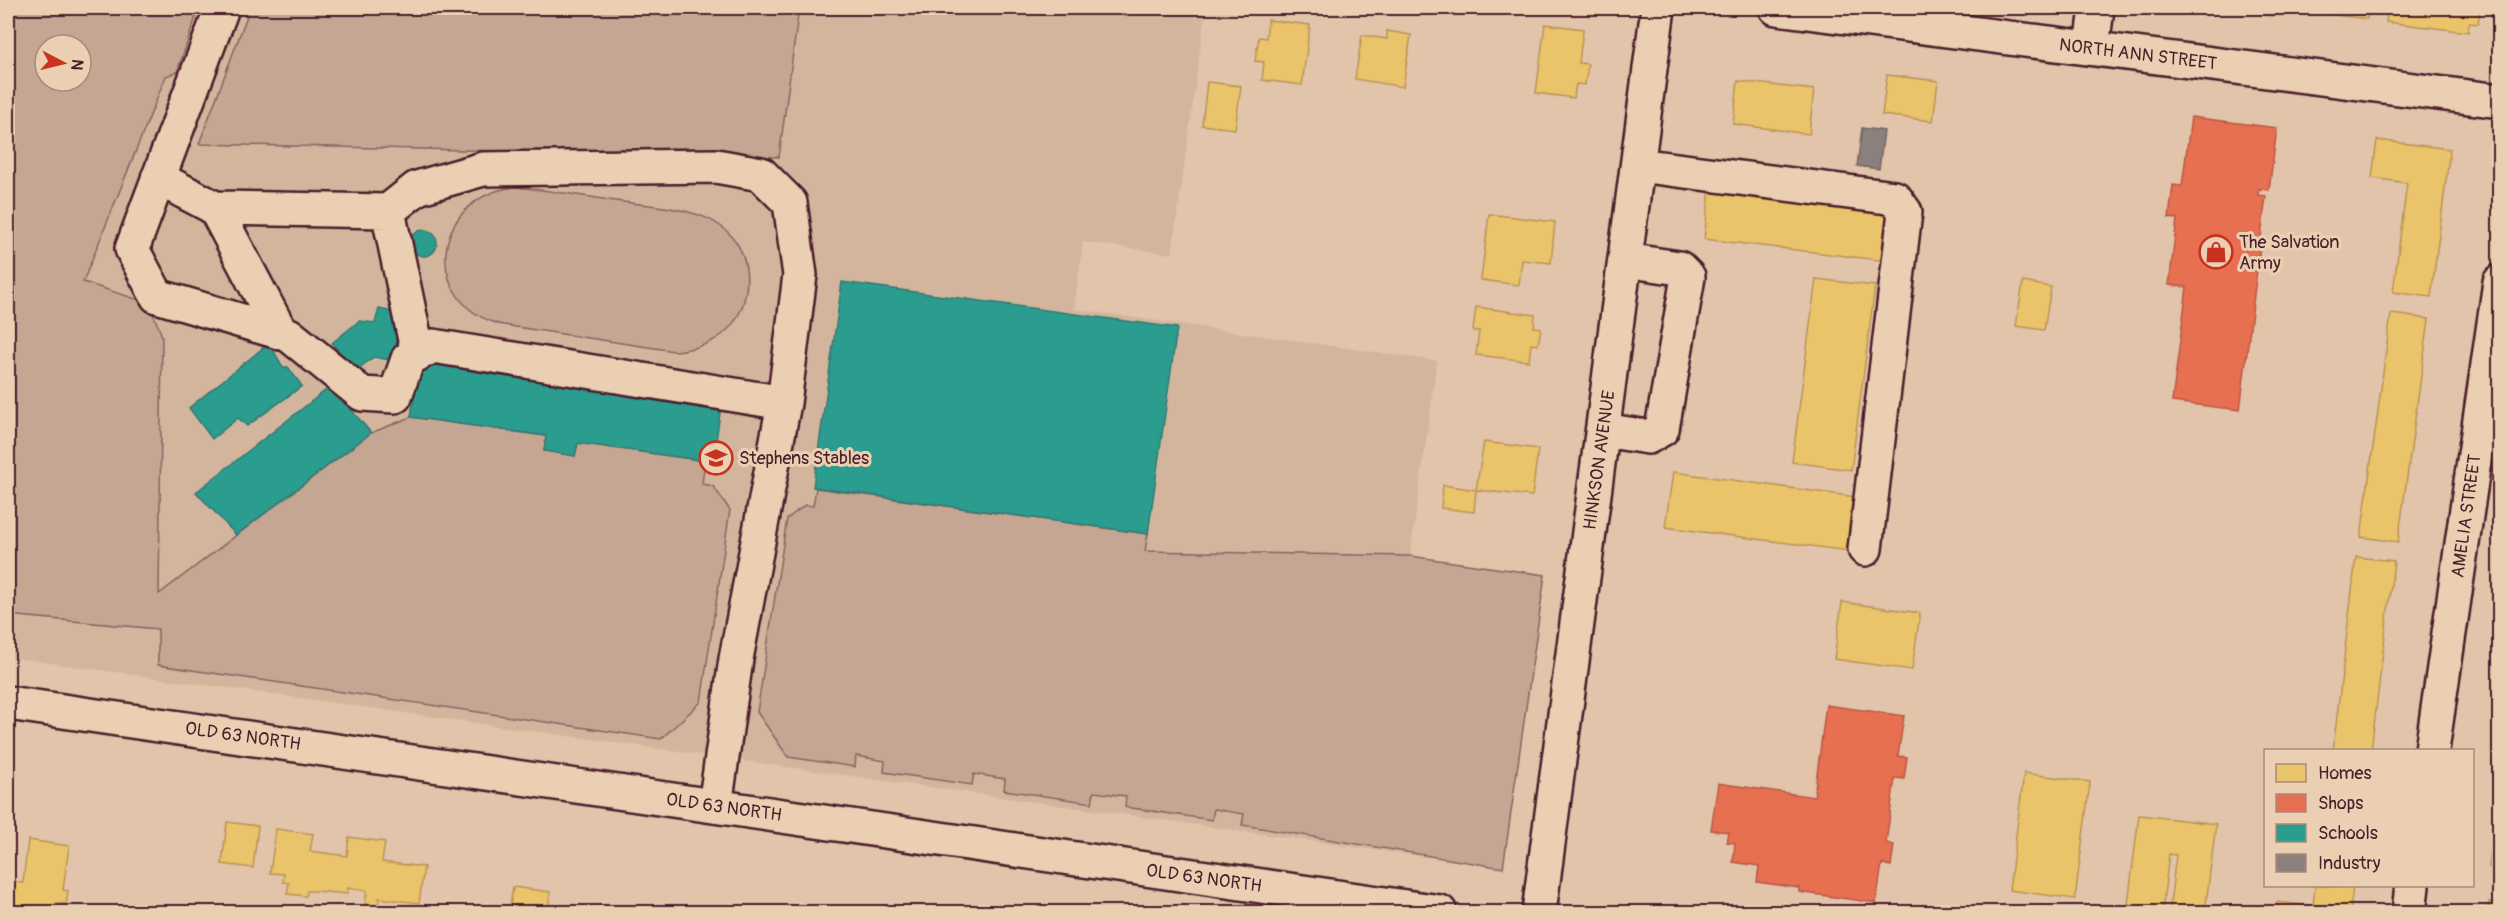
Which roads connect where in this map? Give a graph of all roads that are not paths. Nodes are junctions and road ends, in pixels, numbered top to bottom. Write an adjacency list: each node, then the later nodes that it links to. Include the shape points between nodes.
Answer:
1 (222, 8): 8 (street)
2 (1659, 8): 7 (street, HINKSON AVENUE)
3 (1776, 8): 5 (street, NORTH ANN STREET)
4 (2097, 8): 5 (street)
5 (2092, 48): 6 (street, NORTH ANN STREET)
6 (2499, 101)
7 (1638, 165): 11 (street, HINKSON AVENUE); 17 (street, via 1895,198 1905,212)
8 (158, 178): 9 (street); 13 (street, via 132,249 157,296)
9 (215, 208): 10 (street); 13 (street)
10 (388, 211): 14 (street); 15 (street, via 417,188 483,169 716,166 761,174 790,203 800,275)
11 (1625, 260): 16 (street, HINKSON AVENUE); 16 (street, via 1679,268 1688,277 1662,429 1648,437)
12 (2499, 282): 19 (street, AMELIA STREET)
13 (281, 333): 14 (street, via 289,335 362,394 395,396 408,359)
14 (418, 354): 15 (street, via 433,346)
15 (784, 403): 20 (street, via 736,659)
16 (1603, 430): 23 (street, HINKSON AVENUE)
17 (1865, 549)
18 (8, 703): 20 (street, OLD 63 NORTH)
19 (2432, 749)
20 (715, 806): 22 (street, OLD 63 NORTH)
21 (2412, 887): 24 (street)
22 (1440, 912)
23 (1539, 912)
24 (2409, 912)

